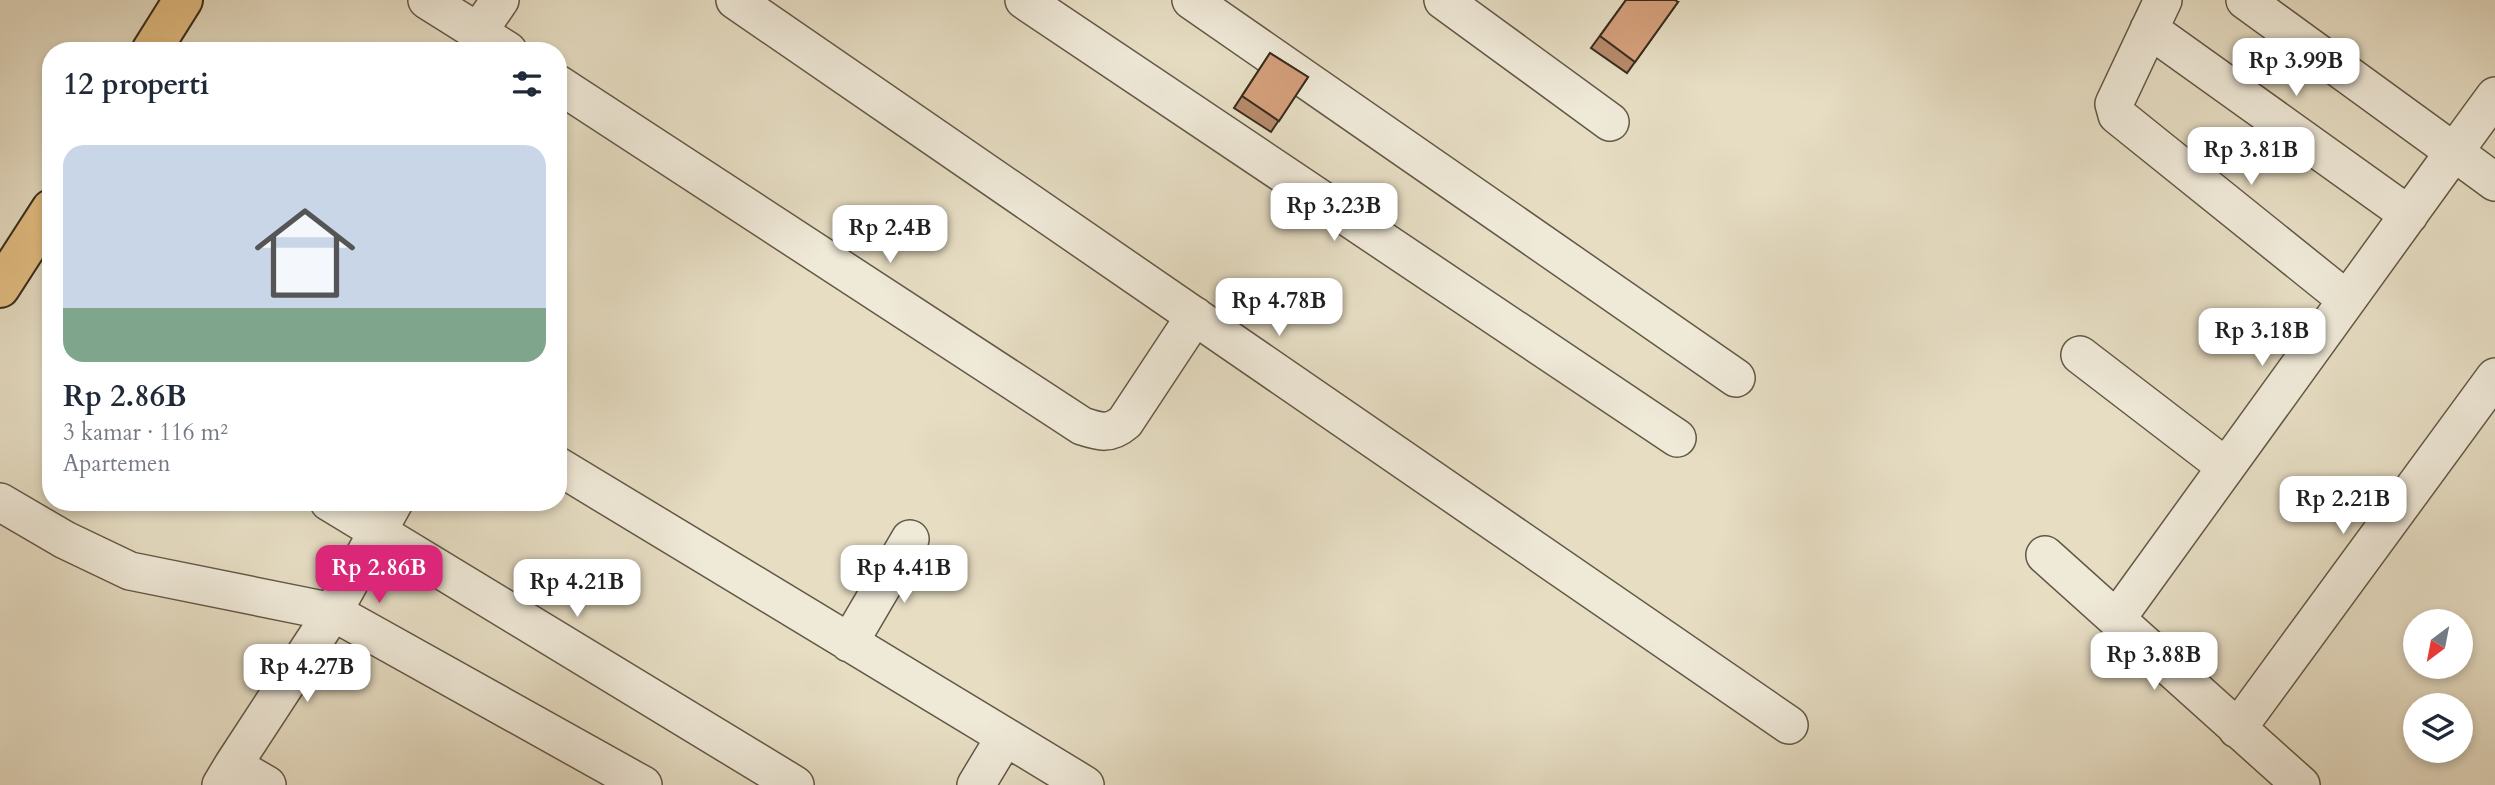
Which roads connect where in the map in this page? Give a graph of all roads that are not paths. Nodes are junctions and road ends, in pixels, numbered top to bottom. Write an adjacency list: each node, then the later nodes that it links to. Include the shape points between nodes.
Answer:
1 (184, 0): 11 (main road)
2 (427, 0): 10 (street)
3 (500, 0): 10 (street)
4 (735, 0): 21 (street)
5 (1024, 0): 25 (street)
6 (1191, 0): 24 (street)
7 (1443, 0): 14 (street)
8 (2245, 0): 15 (street)
9 (2156, 14): 17 (street); 20 (street, via 2114,104 2117,115)
10 (493, 41)
11 (157, 42)
12 (567, 90): 21 (street, via 1082,426 1114,432 1125,422)
13 (2495, 96): 15 (street)
14 (1610, 122)
15 (2454, 152): 16 (street); 17 (street)
16 (2495, 182)
17 (2409, 215): 20 (street)
18 (42, 223): 19 (main road)
19 (0, 288)
20 (2347, 300): 26 (street)
21 (1195, 316): 36 (street)
22 (2080, 355): 26 (street)
23 (2495, 377): 37 (street)
24 (1736, 378)
25 (1677, 438)
26 (2226, 467): 34 (street)
27 (567, 471): 35 (street)
28 (0, 502): 33 (street, via 130,571)
29 (363, 511): 30 (street)
30 (385, 517): 33 (street); 42 (street)
31 (909, 539): 35 (street)
32 (2045, 555): 34 (street)
33 (333, 612): 39 (street); 41 (street)
34 (2117, 618): 37 (street)
35 (849, 643): 38 (street)
36 (1789, 725)
37 (2237, 729): 45 (street)
38 (1005, 737): 43 (street); 44 (street)
39 (227, 775): 40 (street)
40 (267, 785)
41 (643, 785)
42 (795, 785)
43 (976, 785)
44 (1085, 785)
45 (2301, 785)

